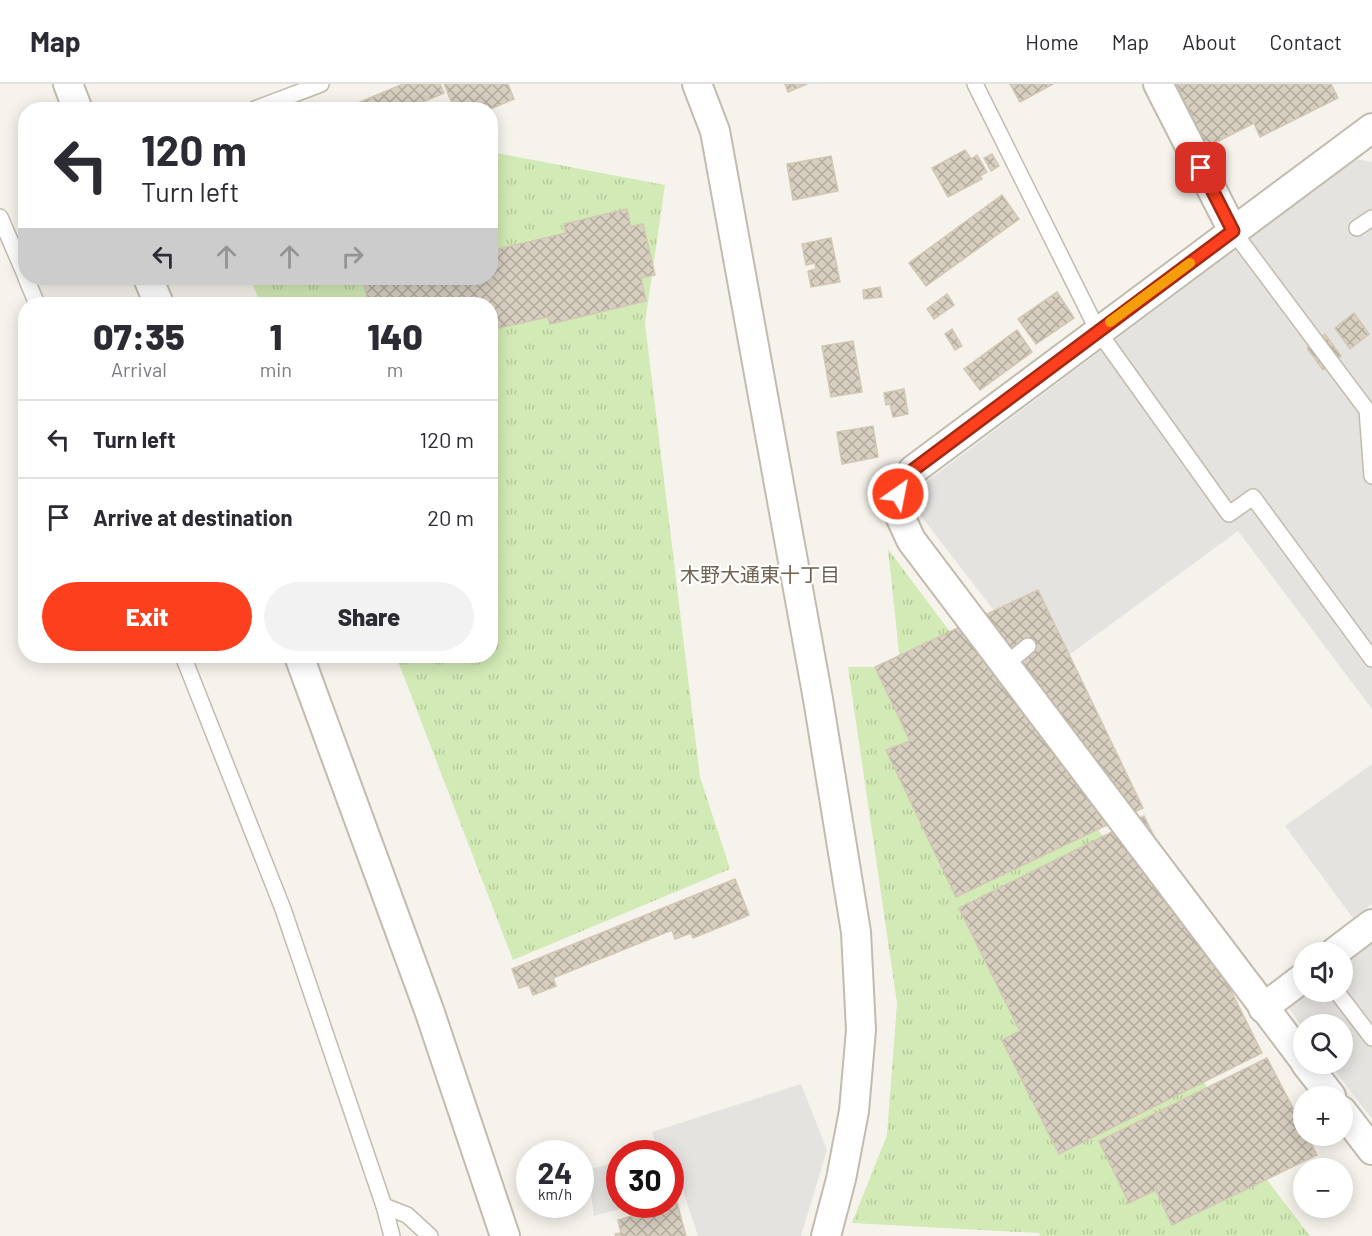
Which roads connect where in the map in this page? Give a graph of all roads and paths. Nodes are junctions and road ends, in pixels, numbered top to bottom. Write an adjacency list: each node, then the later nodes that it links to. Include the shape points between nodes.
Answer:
1 (68, 84): 6 (street)
2 (321, 84): 7 (lane)
3 (697, 84): 36 (street, via 715,131 856,932 861,1030 854,1111)
4 (975, 84): 14 (lane)
5 (1158, 84): 12 (street)
6 (75, 102)
7 (273, 102)
8 (1372, 128): 12 (street)
9 (0, 216): 13 (lane)
10 (1372, 218): 11 (lane)
11 (1357, 228)
12 (1233, 231): 14 (street); 15 (lane, via 1366,410)
13 (18, 258)
14 (1098, 331): 17 (lane, via 1229,514 1253,497); 20 (street, via 913,470 898,494 900,516 911,540)
15 (1372, 476)
16 (1028, 646): 20 (lane)
17 (1372, 659)
18 (186, 663): 32 (lane, via 283,909)
19 (302, 663): 35 (street, via 429,1010)
20 (1005, 665): 25 (street)
21 (1370, 929): 22 (street)
22 (1350, 942)
23 (1293, 985): 25 (street)
24 (1345, 1002): 26 (lane)
25 (1263, 1008): 27 (street)
26 (1372, 1038)
27 (1293, 1047)
28 (1314, 1074): 29 (street)
29 (1323, 1086)
30 (1353, 1125): 31 (street)
31 (1372, 1150)
32 (384, 1206): 33 (lane); 34 (lane, via 407,1215)
33 (392, 1236)
34 (430, 1236)
35 (505, 1236)
36 (826, 1236)

